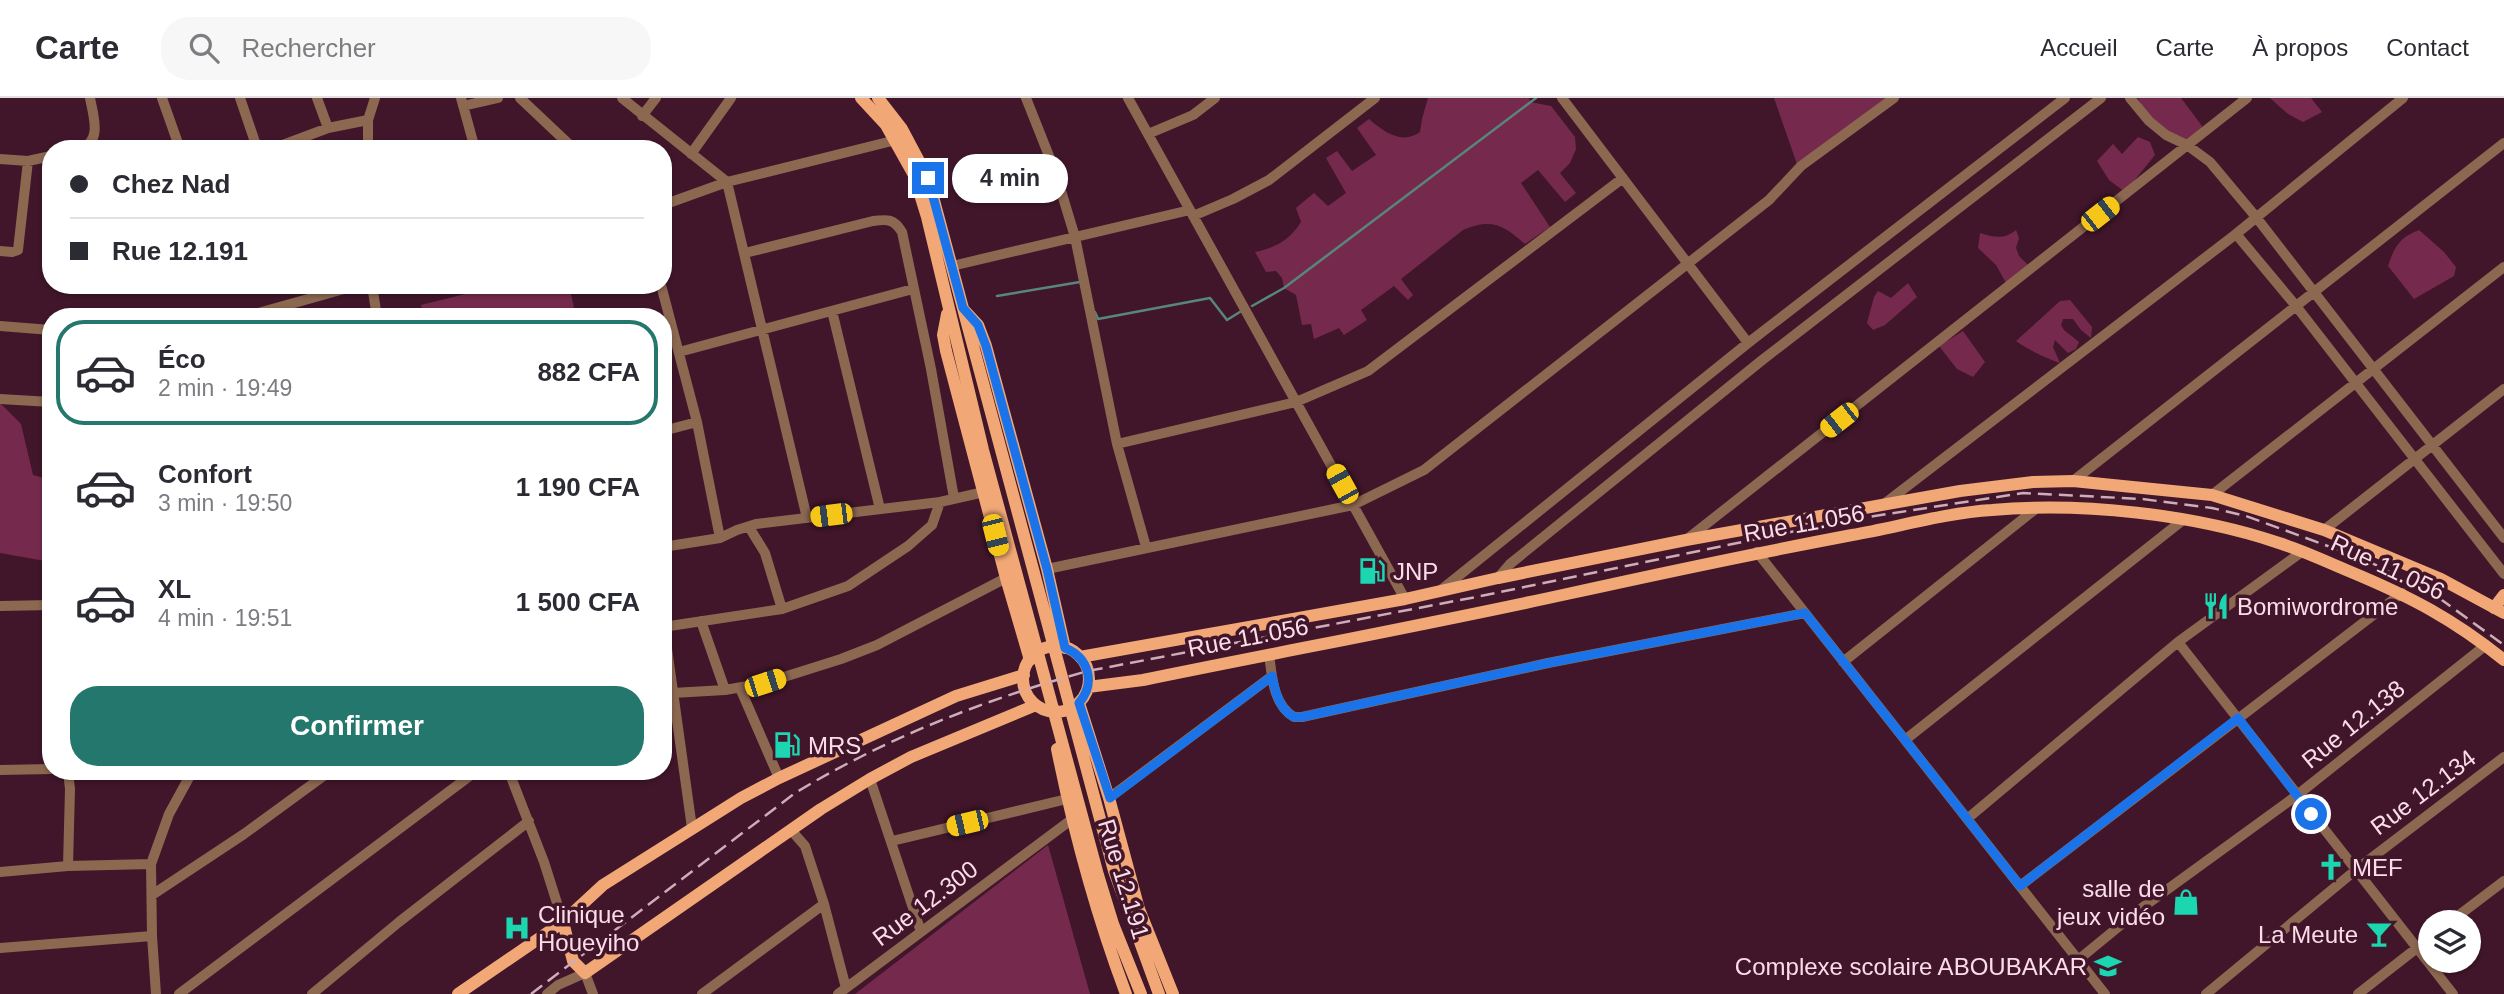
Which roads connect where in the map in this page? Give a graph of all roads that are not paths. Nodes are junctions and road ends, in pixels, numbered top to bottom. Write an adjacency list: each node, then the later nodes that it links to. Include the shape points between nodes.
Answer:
1 (90, 98): 29 (street)
2 (162, 98): 30 (street)
3 (240, 98): 31 (street)
4 (317, 98): 27 (street)
5 (375, 98): 26 (street)
6 (498, 98): 24 (street)
7 (520, 98): 35 (street)
8 (622, 98): 25 (street)
9 (656, 98): 25 (street)
10 (731, 98): 39 (street)
11 (861, 98): 36 (main road, Rue 12.191)
12 (877, 98): 53 (main road, Rue 12.191, via 902,129 928,178)
13 (1026, 98): 49 (street)
14 (1128, 98): 28 (street)
15 (1215, 98): 28 (street, via 1193,115)
16 (1375, 98): 46 (street, via 1269,180 1233,200)
17 (1562, 98): 43 (street)
18 (1894, 98): 52 (street, via 1801,166 1769,200)
19 (2065, 98): 67 (street)
20 (2101, 98): 105 (street, via 1761,361)
21 (2130, 98): 38 (street, via 2149,121)
22 (2247, 98): 38 (street)
23 (2403, 98): 47 (street)
24 (462, 102): 34 (street)
25 (642, 117): 39 (street)
26 (368, 120): 27 (street); 33 (street)
27 (328, 128): 32 (street)
28 (1147, 134): 46 (street)
29 (92, 140)
30 (177, 140)
31 (254, 140)
32 (296, 140)
33 (368, 140)
34 (473, 140)
35 (564, 140)
36 (896, 140): 44 (street); 62 (main road, Rue 12.191, via 914,175 927,217)
37 (2504, 143): 56 (street)
38 (2187, 145): 47 (street, via 2210,162); 97 (street)
39 (691, 154): 44 (street)
40 (42, 158): 42 (street)
41 (0, 159): 42 (street)
42 (28, 161): 50 (street, via 18,250)
43 (1623, 178): 52 (street); 74 (street, via 1368,371)
44 (727, 182): 45 (street); 51 (street)
45 (672, 202)
46 (1192, 213): 49 (street); 74 (street)
47 (2256, 217): 48 (street); 56 (street)
48 (2236, 234): 58 (street); 86 (street)
49 (1075, 237): 53 (street); 77 (street)
50 (0, 251)
51 (745, 253): 55 (street, via 888,219 902,232); 66 (street)
52 (1687, 264): 67 (street); 85 (street, via 1424,470)
53 (952, 266): 60 (main road, Rue 12.191)
54 (2504, 267): 69 (street)
55 (913, 289): 61 (street); 83 (street)
56 (2314, 292): 58 (street); 69 (street)
57 (326, 294): 59 (street)
58 (2296, 306): 70 (street); 80 (street)
59 (276, 308)
60 (963, 308): 102 (main road, via 978,325 986,346); 185 (main road, Rue 12.191, via 1114,871)
61 (832, 311): 66 (street); 88 (street)
62 (948, 311): 81 (main road, via 943,335 946,351); 184 (main road, Rue 12.191, via 1098,875)
63 (0, 326): 65 (street)
64 (672, 326): 68 (street)
65 (42, 329)
66 (761, 330): 68 (street); 90 (street)
67 (1748, 343): 106 (street)
68 (679, 352): 75 (street)
69 (2374, 369): 70 (street); 78 (street)
70 (2356, 383): 79 (street); 82 (street)
71 (2504, 389): 78 (street)
72 (0, 399): 73 (street)
73 (42, 401)
74 (1296, 402): 77 (street); 85 (street)
75 (697, 422): 76 (street); 95 (street)
76 (672, 429)
77 (1117, 444): 99 (street)
78 (2432, 445): 79 (street); 92 (street)
79 (2415, 459): 94 (street); 103 (street)
80 (2073, 481): 82 (main road); 86 (main road, via 1995,485)
81 (984, 492): 83 (street); 104 (main road)
82 (2212, 495): 94 (main road)
83 (954, 498): 84 (street)
84 (940, 502): 88 (street); 112 (street, via 932,525 908,546 848,586)
85 (1353, 505): 99 (street); 109 (street)
86 (1882, 506): 97 (main road)
87 (2038, 507): 91 (main road, Rue 11.056); 101 (main road, Rue 11.056, via 1988,510); 124 (street)
88 (880, 509): 90 (street)
89 (2504, 517): 92 (street)
90 (807, 518): 93 (street)
91 (2183, 520): 100 (main road, Rue 11.056, via 2228,528); 136 (street)
92 (2494, 525): 96 (street)
93 (749, 527): 95 (street); 112 (street, via 765,553)
94 (2323, 530): 113 (main road, via 2418,568)
95 (720, 538): 98 (street)
96 (2504, 538)
97 (1686, 540): 105 (main road)
98 (672, 546)
99 (1146, 547): 102 (street)
100 (2303, 551): 107 (main road, Rue 11.056); 117 (street)
101 (1757, 552): 114 (street); 120 (main road, Rue 11.056, via 1469,616)
102 (1047, 569): 119 (main road)
103 (2504, 574)
104 (1006, 578): 122 (main road); 129 (street, via 877,645)
105 (1498, 578): 106 (main road)
106 (1441, 590): 109 (main road)
107 (2402, 593): 118 (main road, Rue 11.056); 135 (street)
108 (2504, 595): 113 (main road)
109 (1405, 599): 121 (main road)
110 (42, 605): 111 (street)
111 (0, 606)
112 (782, 609): 115 (street)
113 (2499, 610)
114 (1805, 613): 124 (street); 126 (street, via 1302,717 1294,717 1282,707)
115 (701, 621): 116 (street); 130 (street)
116 (672, 626)
117 (2178, 642): 135 (street); 152 (street)
118 (2486, 645): 123 (main road, Rue 11.056); 149 (street, Rue 12.138)
119 (1065, 648): 121 (main road); 122 (main road, via 1046,649)
120 (1269, 654): 126 (street); 128 (main road, Rue 11.056)
121 (1080, 657): 128 (main road, via 1088,671)
122 (1030, 660): 125 (main road)
123 (2504, 660)
124 (1843, 662): 136 (street)
125 (1024, 675): 133 (main road, via 1026,693); 140 (main road, via 956,696)
126 (1272, 676): 150 (street)
127 (672, 686): 131 (street)
128 (1088, 687): 132 (main road)
129 (740, 688): 130 (street); 140 (street)
130 (725, 690): 131 (street)
131 (673, 693): 155 (street)
132 (1079, 703): 134 (main road, via 1065,711); 150 (main road)
133 (1036, 705): 134 (main road); 141 (main road)
134 (1049, 711): 151 (main road)
135 (2238, 718): 149 (street); 163 (street)
136 (1905, 740): 152 (street)
137 (2504, 757): 160 (street, Rue 12.134)
138 (42, 769): 139 (street)
139 (0, 770)
140 (779, 778): 155 (main road)
141 (870, 779): 156 (main road); 157 (street)
142 (69, 780): 148 (street)
143 (74, 780): 148 (street)
144 (188, 780): 158 (street)
145 (318, 780): 164 (street)
146 (464, 780): 177 (street)
147 (512, 780): 154 (street)
148 (70, 789): 159 (street)
149 (2296, 796): 160 (street); 172 (street, Rue 12.138)
150 (1110, 798): 186 (main road, via 1139,909)
151 (1067, 799): 153 (main road); 157 (street)
152 (1967, 819): 163 (street)
153 (1071, 820): 168 (street, Rue 12.300); 183 (main road)
154 (529, 821): 167 (street); 178 (street)
155 (692, 828): 167 (main road, via 603,884)
156 (791, 830): 165 (street, via 805,846); 173 (main road)
157 (891, 841): 168 (street)
158 (151, 864): 159 (street); 164 (street)
159 (68, 866): 161 (street)
160 (2357, 869): 170 (street); 188 (street, Rue 12.134)
161 (0, 872)
162 (2504, 881): 166 (street)
163 (2020, 886): 172 (street)
164 (152, 895): 169 (street)
165 (824, 904): 175 (street); 182 (street)
166 (2466, 910)
167 (563, 922): 173 (main road, via 573,961); 179 (main road)
168 (921, 932): 175 (street, Rue 12.300)
169 (152, 936): 171 (street); 176 (street)
170 (2418, 947): 189 (street)
171 (0, 948)
172 (2078, 960): 187 (street)
173 (584, 973): 180 (street); 181 (street)
174 (2437, 973): 190 (street)
175 (842, 991)
176 (156, 994)
177 (179, 994)
178 (312, 994)
179 (458, 994)
180 (547, 994)
181 (593, 994)
182 (702, 994)
183 (1126, 994)
184 (1141, 994)
185 (1158, 994)
186 (1173, 994)
187 (2105, 994)
188 (2206, 994)
189 (2358, 994)
190 (2453, 994)

